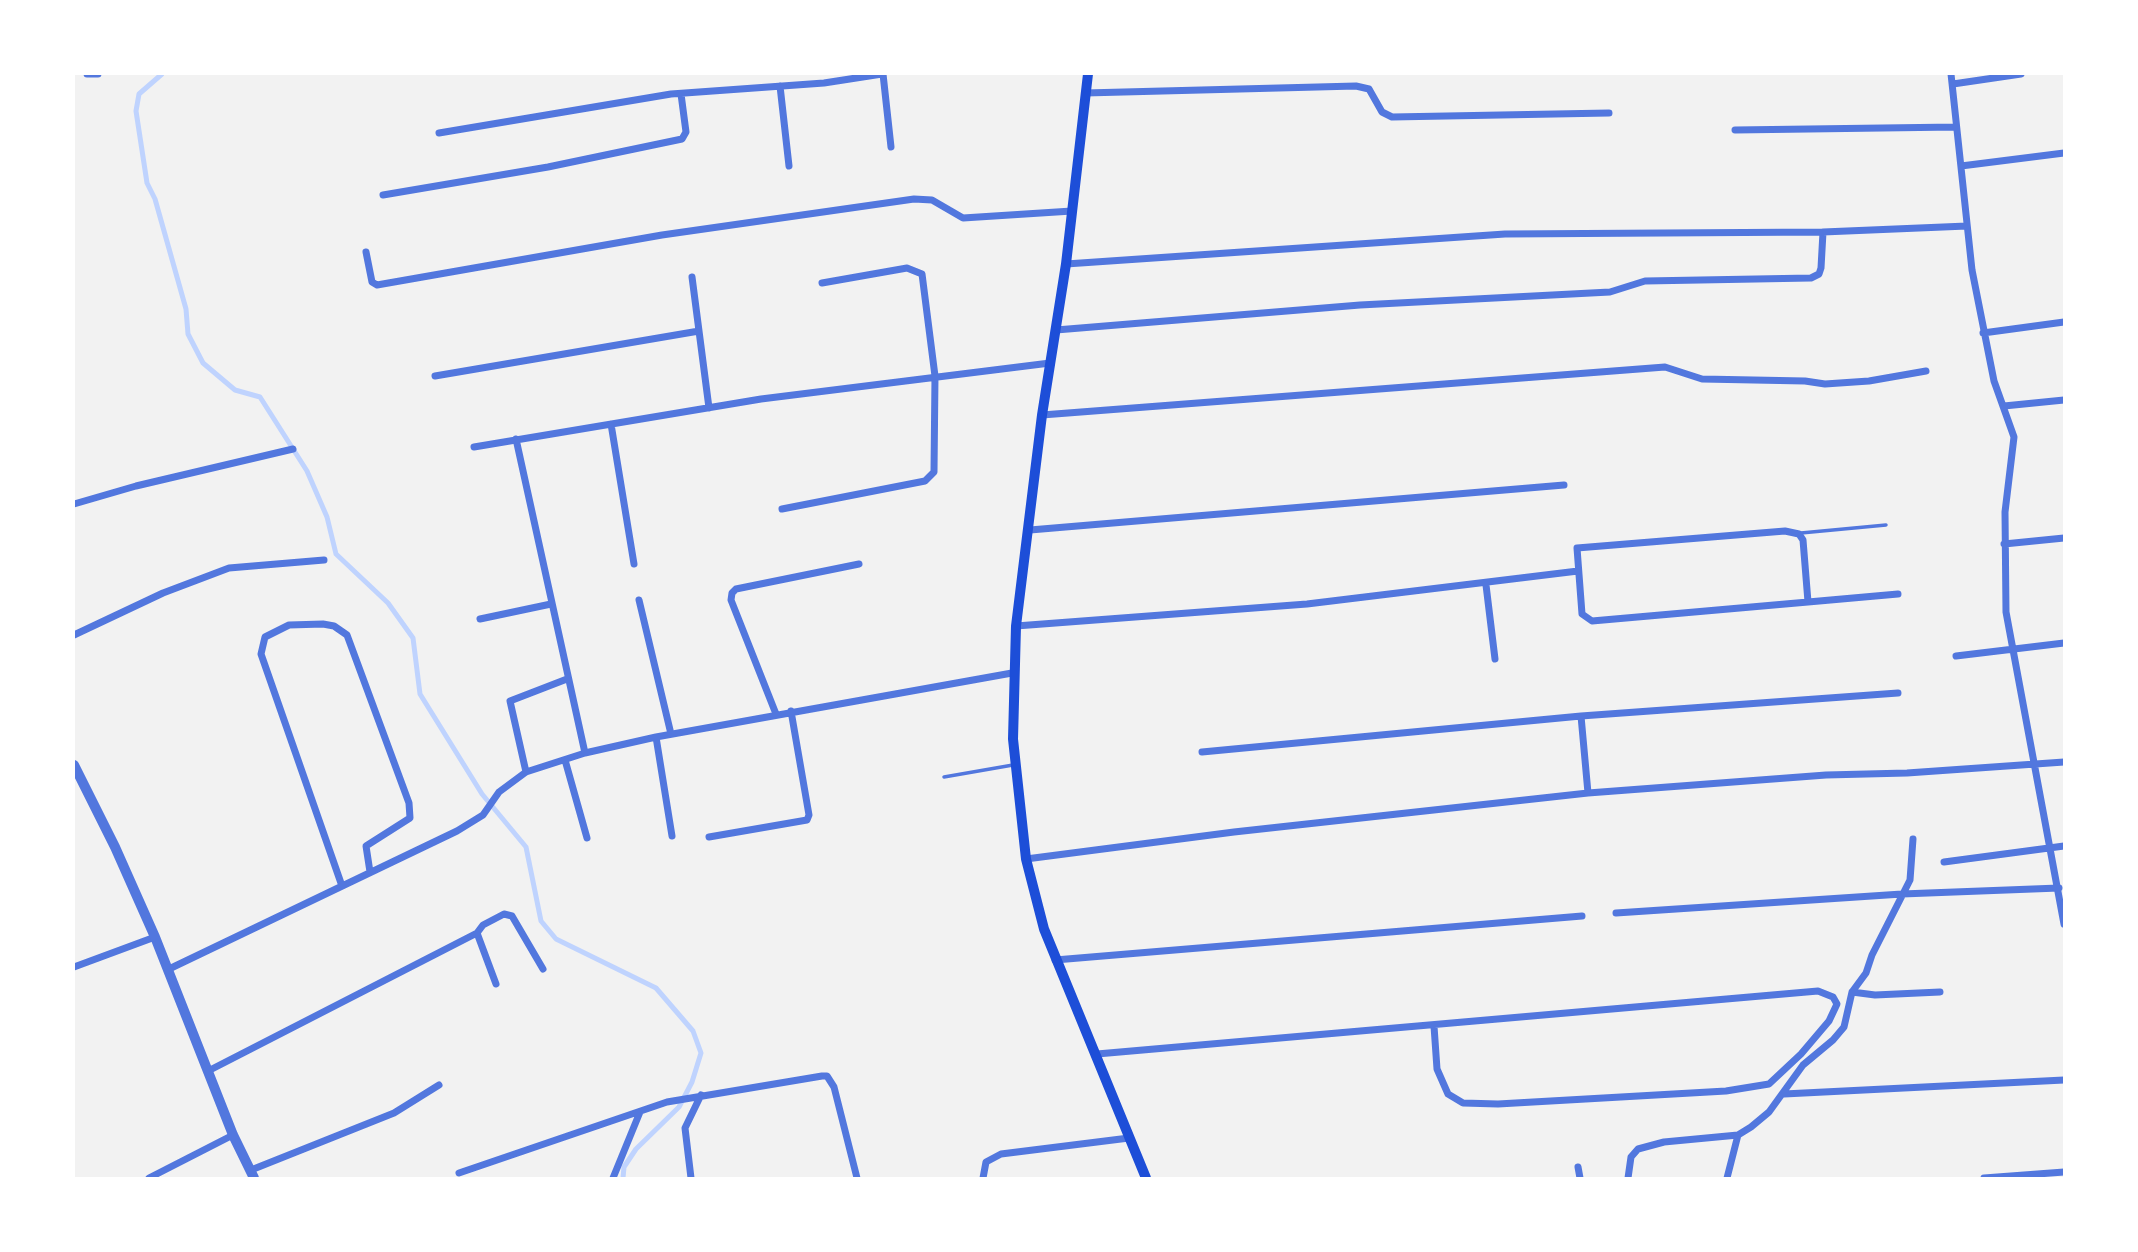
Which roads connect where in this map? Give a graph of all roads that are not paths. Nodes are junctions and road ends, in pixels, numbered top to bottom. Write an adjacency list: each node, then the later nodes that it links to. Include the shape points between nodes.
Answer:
1 (86, 74): 2 (street)
2 (97, 74)
3 (883, 74): 8 (street); 15 (street)
4 (1088, 74): 9 (main road)
5 (1951, 74): 7 (street)
6 (2021, 74): 7 (street)
7 (1953, 85): 12 (street)
8 (779, 86): 10 (street); 17 (street)
9 (1085, 93): 11 (street, via 1363,86 1382,112 1392,117); 20 (main road)
10 (681, 94): 14 (street); 19 (street, via 686,132 682,139)
11 (1609, 113)
12 (1956, 127): 13 (street); 18 (street)
13 (1735, 130)
14 (439, 132)
15 (891, 147)
16 (2064, 153): 18 (street)
17 (789, 166)
18 (1961, 166): 21 (street)
19 (383, 195)
20 (1072, 211): 23 (street, via 963,218 932,200 914,199 662,235 374,285); 24 (main road)
21 (1967, 226): 22 (street); 30 (street)
22 (1824, 232): 24 (street, via 1504,234); 28 (street, via 1821,268 1811,278 1645,281 1610,292 1360,305)
23 (366, 252)
24 (1066, 264): 28 (main road)
25 (692, 277): 29 (street)
26 (822, 283): 34 (street, via 907,268 922,274)
27 (2064, 322): 30 (street)
28 (1056, 330): 31 (main road)
29 (699, 331): 33 (street); 37 (street)
30 (1983, 333): 36 (street)
31 (1050, 363): 34 (street); 38 (main road)
32 (1926, 371): 38 (street, via 1825,384 1702,379 1665,368)
33 (435, 376)
34 (935, 376): 37 (street); 45 (street, via 934,472 929,479)
35 (2064, 400): 36 (street)
36 (2004, 407): 50 (street, via 2014,437)
37 (709, 408): 39 (street)
38 (1042, 415): 47 (main road)
39 (611, 424): 40 (street); 52 (street)
40 (516, 439): 41 (street); 59 (street)
41 (474, 447)
42 (293, 449): 44 (street)
43 (1564, 485): 47 (street)
44 (74, 504)
45 (782, 509)
46 (1886, 525): 48 (lane)
47 (1030, 530): 61 (main road)
48 (1799, 534): 54 (street, via 1785,531 1577,548); 58 (street)
49 (2064, 538): 50 (street)
50 (2004, 544): 64 (street, via 2006,612)
51 (324, 561): 62 (street, via 229,568)
52 (634, 564)
53 (859, 565): 71 (street, via 732,593)
54 (1578, 571): 55 (street); 58 (street, via 1582,614 1592,621)
55 (1486, 585): 61 (street); 66 (street)
56 (1898, 594): 58 (street)
57 (639, 600): 73 (street)
58 (1808, 602)
59 (551, 604): 60 (street); 68 (street)
60 (480, 619)
61 (1016, 626): 67 (main road)
62 (74, 635)
63 (2064, 643): 64 (street)
64 (2015, 649): 65 (street); 81 (street)
65 (1956, 656)
66 (1495, 659)
67 (1012, 673): 70 (street); 79 (main road)
68 (567, 679): 76 (street); 82 (street, via 510,701)
69 (1898, 693): 72 (street)
70 (791, 711): 71 (street); 86 (street, via 807,820)
71 (776, 714): 73 (street)
72 (1581, 716): 75 (street); 84 (street)
73 (670, 734): 74 (street)
74 (656, 737): 76 (street); 85 (street)
75 (1202, 752)
76 (585, 753): 77 (street)
77 (565, 760): 82 (street); 87 (street)
78 (2064, 762): 81 (street)
79 (1015, 764): 83 (lane); 91 (main road)
80 (74, 765): 101 (street)
81 (2037, 765): 84 (street); 90 (street)
82 (526, 772): 93 (street, via 499,792 482,815)
83 (944, 777)
84 (1588, 793): 91 (street)
85 (672, 836)
86 (709, 837)
87 (587, 838)
88 (1913, 839): 96 (street, via 1910,880)
89 (2064, 846): 90 (street)
90 (2050, 848): 92 (street); 95 (street)
91 (1026, 859): 102 (main road)
92 (1944, 862)
93 (370, 872): 94 (street); 94 (street, via 366,846 410,818 409,803 347,635 323,624 289,625 265,637 261,654)
94 (342, 886): 104 (street)
95 (2059, 888): 96 (street); 99 (street)
96 (1902, 894): 97 (street); 107 (street, via 1866,973)
97 (1616, 913)
98 (1582, 916): 102 (street)
99 (2064, 924)
100 (477, 933): 105 (street, via 486,923 509,914); 106 (street); 111 (street)
101 (155, 937): 103 (street); 104 (street)
102 (1055, 960): 110 (main road)
103 (74, 967)
104 (169, 969): 111 (street)
105 (543, 969)
106 (496, 984)
107 (1852, 992): 108 (street); 114 (street, via 1844,1027 1803,1065)
108 (1940, 992)
109 (1434, 1026): 109 (street, via 1437,1069 1448,1094 1463,1103 1512,1103 1726,1091 1769,1084 1801,1054 1837,1004 1833,997 1818,991); 110 (street)
110 (1097, 1054): 119 (main road)
111 (210, 1070): 117 (street)
112 (2064, 1080): 114 (street)
113 (439, 1085): 123 (street, via 394,1113)
114 (1784, 1094): 118 (street)
115 (701, 1095): 116 (street); 127 (street, via 684,1128); 128 (street, via 827,1076 834,1087)
116 (640, 1112): 122 (street); 126 (street)
117 (233, 1135): 123 (street); 124 (street)
118 (1738, 1135): 132 (street, via 1638,1149 1631,1157); 133 (street)
119 (1129, 1138): 129 (street, via 995,1155 986,1162); 130 (main road)
120 (1578, 1167): 131 (street)
121 (2064, 1172): 134 (street)
122 (459, 1173)
123 (252, 1174)
124 (161, 1176): 125 (street)
125 (149, 1178)
126 (613, 1178)
127 (691, 1178)
128 (857, 1178)
129 (983, 1178)
130 (1146, 1178)
131 (1580, 1178)
132 (1628, 1178)
133 (1727, 1178)
134 (1984, 1178)

